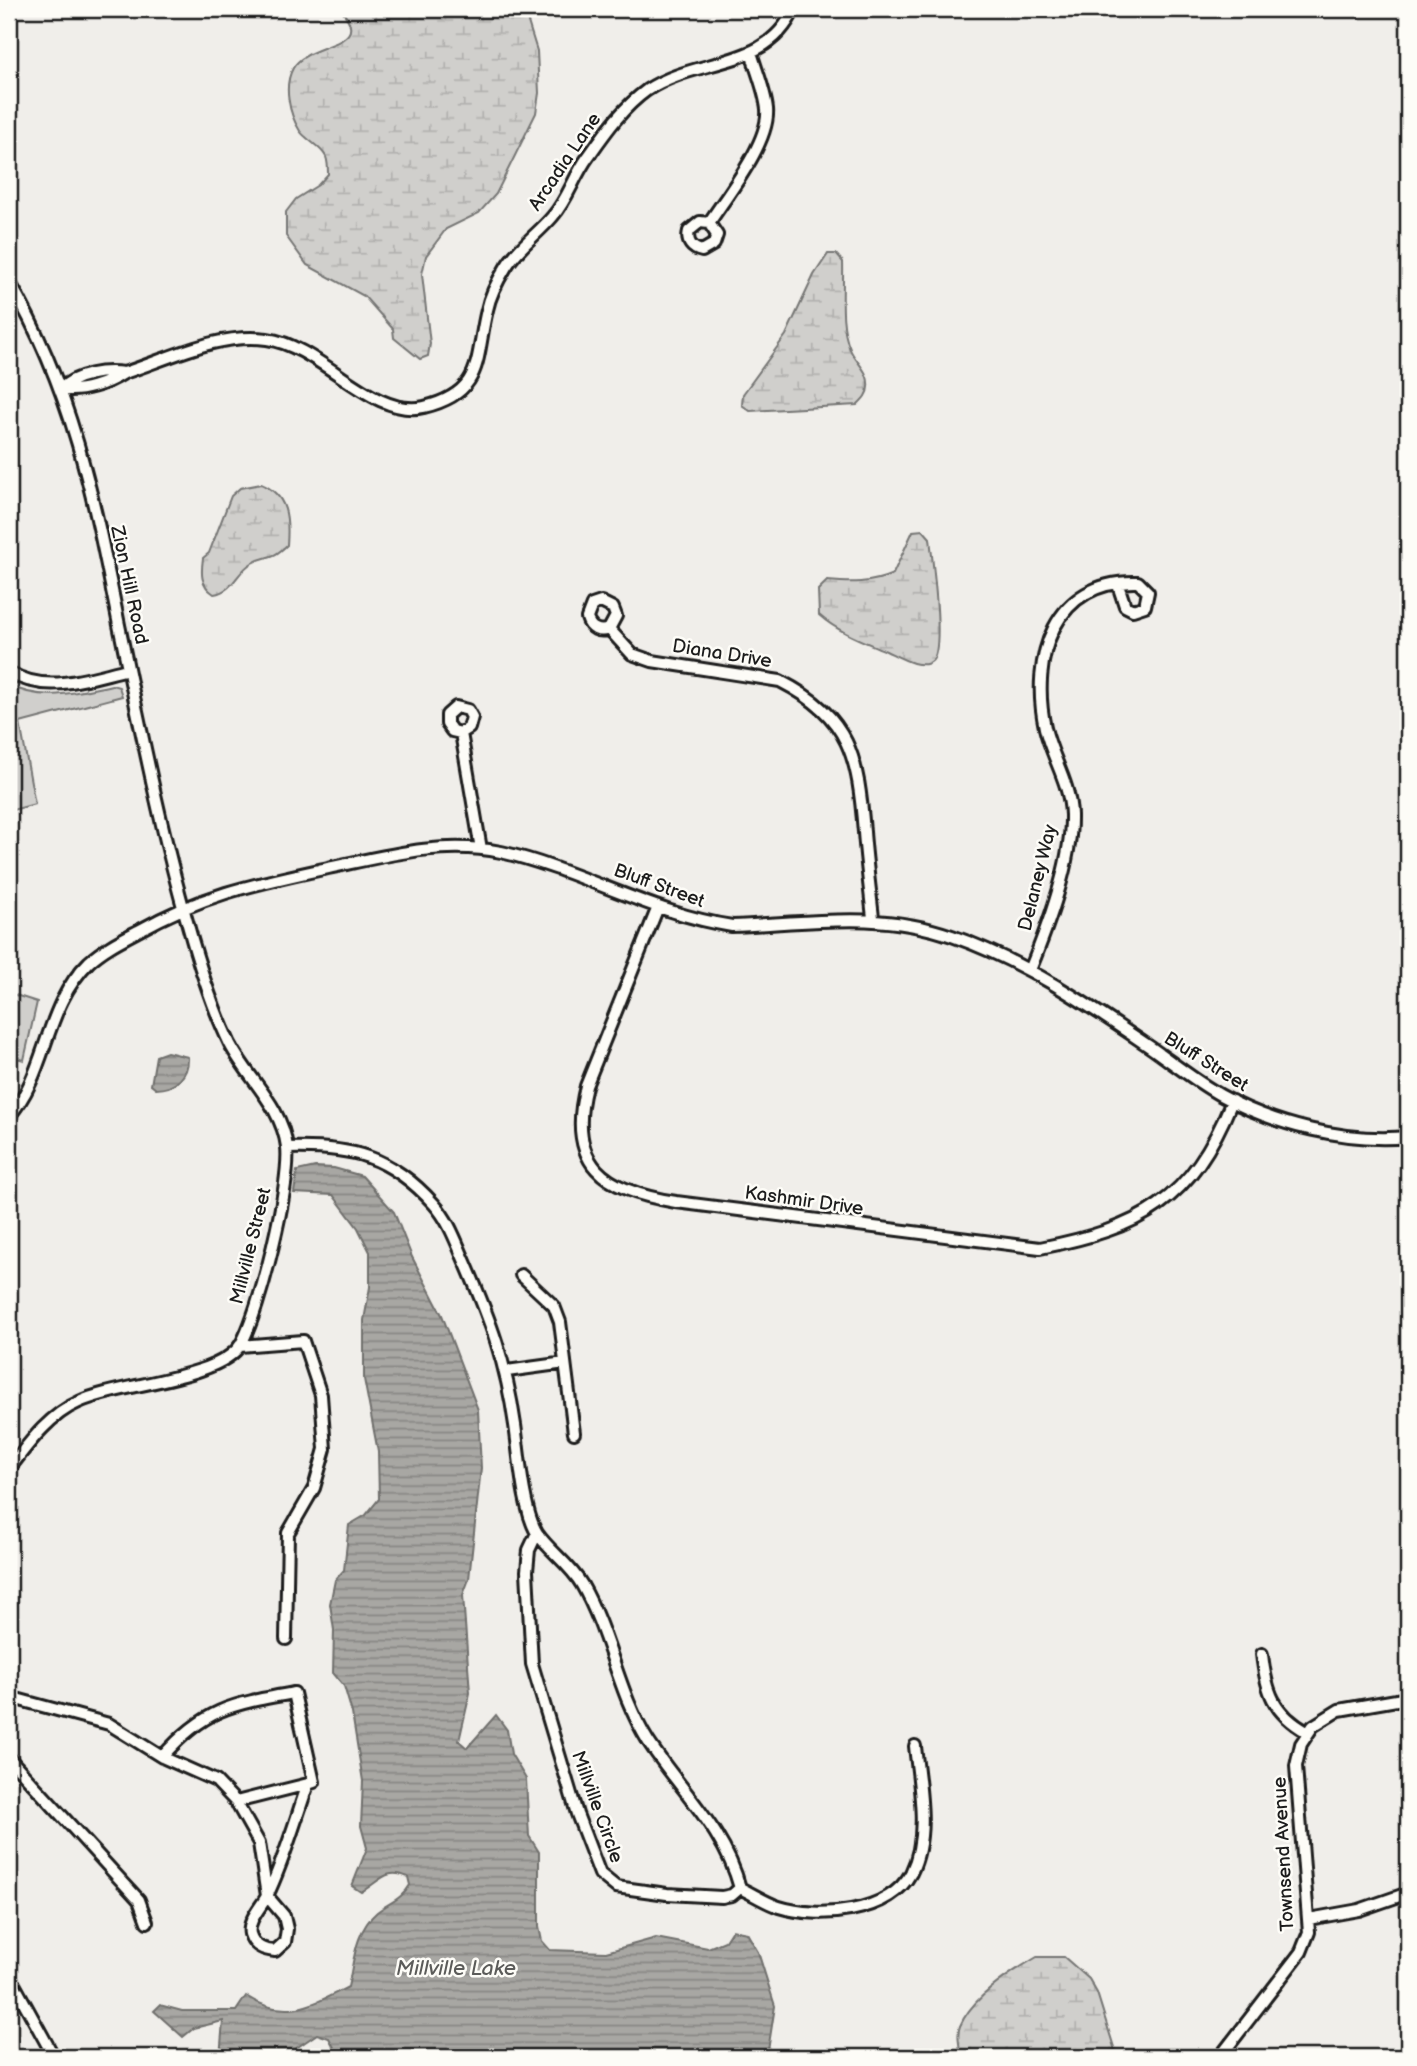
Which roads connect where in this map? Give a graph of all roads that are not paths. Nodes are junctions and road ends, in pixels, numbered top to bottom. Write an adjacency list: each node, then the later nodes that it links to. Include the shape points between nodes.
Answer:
1 (794, 9): 2 (street, Arcadia Lane, via 776,38)
2 (751, 52): 3 (street, via 765,100 766,123 760,142); 5 (street, Arcadia Lane, via 665,80 617,117 553,216 507,264 486,311 476,369 446,400 419,408 390,405 297,347 265,338 218,342 111,381 72,391)
3 (709, 223)
4 (9, 281): 5 (street, Zion Hill Road, via 34,324)
5 (61, 389): 8 (street, Zion Hill Road, via 88,475)
6 (1118, 585): 15 (street, Delaney Way, via 1087,594 1069,607 1055,623 1044,653 1043,716 1071,815 1066,856)
7 (610, 629): 14 (street, Diana Drive, via 632,654 780,681 830,717 856,762)
8 (128, 669): 9 (street, via 52,684 32,683); 12 (street, Zion Hill Road)
9 (9, 672)
10 (461, 733): 11 (street)
11 (481, 849): 12 (street, Bluff Street, via 444,847 375,858 240,887); 13 (street, Bluff Street, via 551,866)
12 (185, 906): 17 (street, Bluff Street, via 115,943 75,978 50,1024 25,1094); 19 (street, Millville Street, via 200,965 230,1044 278,1118)
13 (658, 907): 14 (street, Bluff Street, via 732,926); 16 (street, Kashmir Drive, via 586,1087 579,1116 580,1137 592,1165 625,1191 676,1202 1040,1248 1091,1238 1129,1224 1155,1207 1199,1165)
14 (873, 918): 15 (street, Bluff Street, via 953,936)
15 (1030, 970): 16 (street, Bluff Street)
16 (1232, 1101): 18 (street, Bluff Street, via 1340,1135)
17 (9, 1116)
18 (1408, 1137)
19 (287, 1148): 21 (street, Millville Street, via 279,1216); 23 (street, via 327,1147 367,1155 386,1164 433,1204 456,1239)
20 (522, 1275): 22 (street, via 554,1306)
21 (240, 1346): 25 (street, via 205,1368 75,1403 50,1421); 27 (street, via 303,1341 321,1395 325,1449 314,1488 288,1533)
22 (565, 1363): 23 (street); 24 (street)
23 (507, 1371): 26 (street, via 523,1478)
24 (575, 1433)
25 (9, 1469)
26 (537, 1533): 37 (street, via 565,1560 582,1586 638,1721 698,1805 735,1867); 37 (street, Millville Circle, via 527,1570 532,1664 600,1874 616,1887 667,1894 722,1898)
27 (286, 1639)
28 (1262, 1654): 31 (street, via 1265,1684 1273,1704)
29 (9, 1697): 33 (street, via 109,1724)
30 (1408, 1698): 31 (street, via 1349,1707 1320,1720)
31 (1307, 1732): 40 (street, Townsend Avenue, via 1296,1766)
32 (915, 1746): 37 (street, via 921,1829 915,1862 901,1885 876,1903 827,1913 778,1907)
33 (162, 1756): 35 (street, via 200,1719 229,1707 294,1693 314,1782); 36 (street, via 216,1781)
34 (9, 1758): 41 (street, via 139,1900)
35 (308, 1784): 36 (street); 39 (street)
36 (236, 1802): 39 (street, via 259,1843)
37 (740, 1888)
38 (1408, 1893): 40 (street, via 1359,1910)
39 (267, 1896): 39 (street, via 284,1916 288,1929 285,1942 275,1951 255,1943 250,1933 251,1921)
40 (1309, 1919): 44 (street, Townsend Avenue, via 1301,1951)
41 (147, 1922)
42 (9, 1975): 43 (street)
43 (54, 2057)
44 (1220, 2057)

